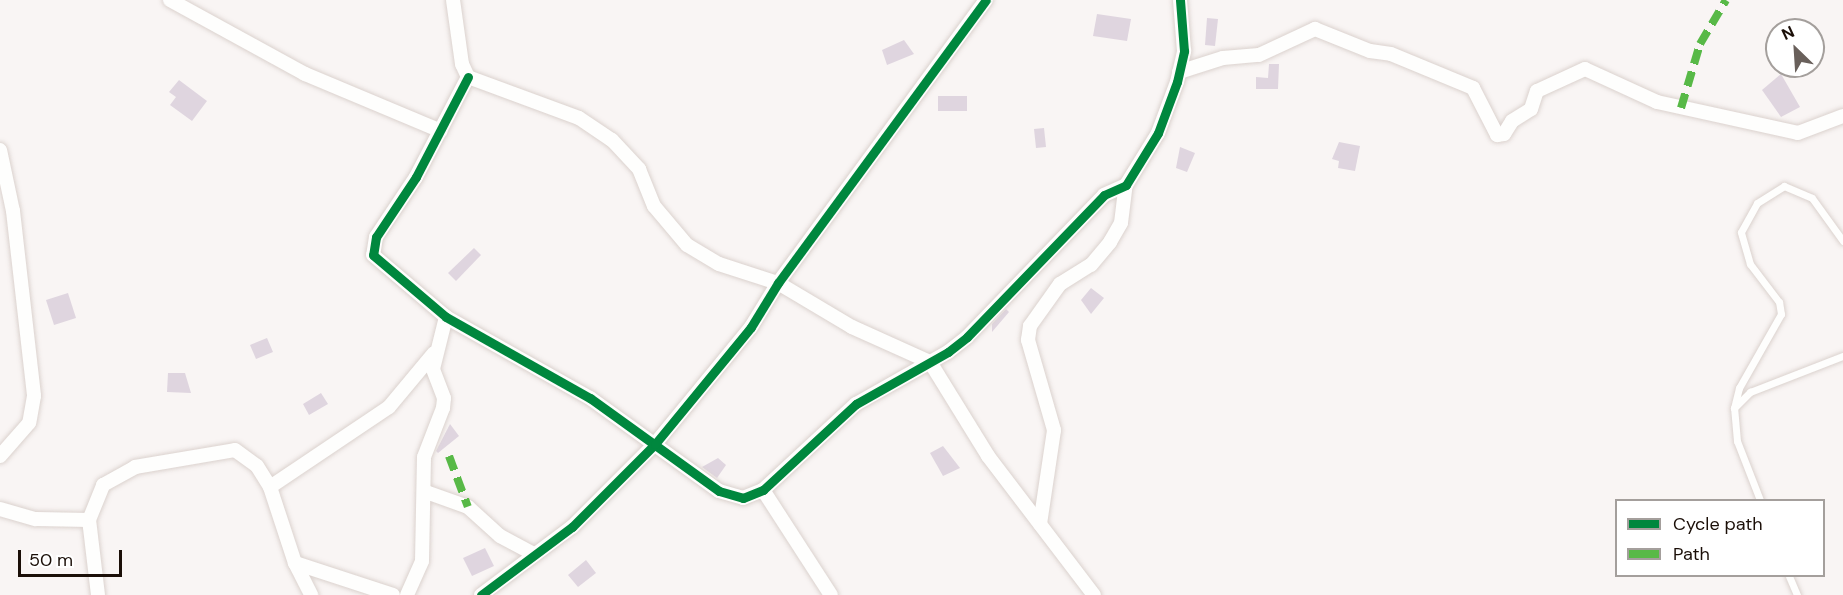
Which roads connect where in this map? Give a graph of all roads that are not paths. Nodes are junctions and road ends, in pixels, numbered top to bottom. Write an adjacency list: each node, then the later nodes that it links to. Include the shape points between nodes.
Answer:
1 (170, 0): 8 (street, via 305,74)
2 (453, 0): 6 (street, via 462,64)
3 (986, 0): 12 (street)
4 (1180, 0): 5 (street, via 1184,51)
5 (1179, 72): 7 (street, via 1223,58 1259,55 1316,29 1473,88 1497,135 1504,134 1512,121 1531,109 1543,87 1585,69 1657,102 1798,133); 10 (street, via 1158,133)
6 (468, 77): 8 (street); 12 (street, via 571,115 597,129 639,169 654,206 687,245 719,264)
7 (1843, 116)
8 (441, 131): 13 (street, via 372,248 385,269)
9 (0, 150): 19 (street, via 12,211 34,396 29,423)
10 (1126, 185): 16 (street, via 1104,195 967,337); 26 (street, via 1121,223 1110,242 1091,265 1060,284 1030,326 1028,340 1054,430)
11 (1843, 241): 17 (lane, via 1812,198 1784,186 1758,203 1741,232 1750,264 1779,302 1781,314 1739,388)
12 (778, 283): 16 (street, via 852,327); 18 (street, via 752,327)
13 (446, 317): 14 (street); 18 (street, via 590,399)
14 (435, 352): 20 (street, via 389,407); 22 (street, via 434,377 444,398 426,446 422,474)
15 (1843, 356): 17 (lane, via 1750,392)
16 (930, 362): 21 (street, via 856,404); 26 (street, via 977,441)
17 (1734, 408): 23 (lane, via 1737,441)
18 (655, 444): 21 (street, via 735,499); 27 (street, via 572,527)
19 (0, 456)
20 (270, 488): 25 (street, via 257,466 235,450 211,452 135,466 114,476 103,485); 28 (street)
21 (763, 490): 35 (street)
22 (426, 492): 27 (street, via 468,507 500,536); 33 (street, via 422,561)
23 (1759, 499)
24 (0, 509): 25 (street, via 36,519)
25 (89, 520): 30 (street)
26 (1040, 524): 36 (street)
27 (534, 554): 34 (street)
28 (295, 563): 31 (street); 32 (street)
29 (1789, 577): 37 (lane)
30 (98, 595)
31 (311, 595)
32 (393, 595)
33 (407, 595)
34 (481, 595)
35 (831, 595)
36 (1094, 595)
37 (1797, 595)

